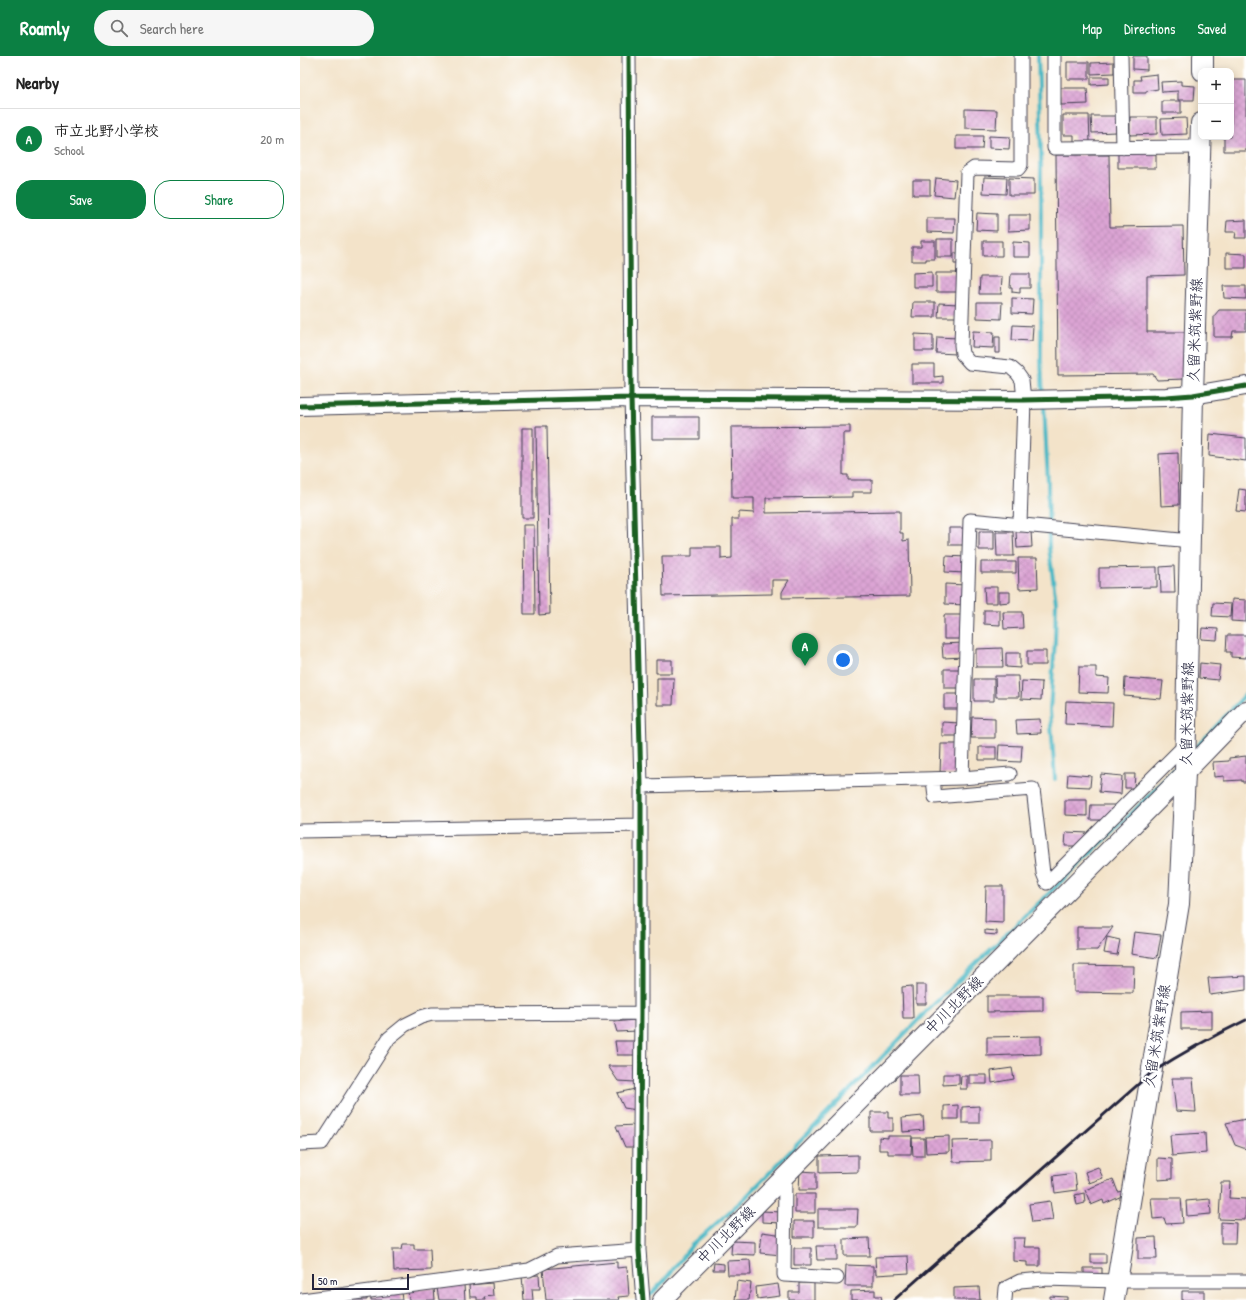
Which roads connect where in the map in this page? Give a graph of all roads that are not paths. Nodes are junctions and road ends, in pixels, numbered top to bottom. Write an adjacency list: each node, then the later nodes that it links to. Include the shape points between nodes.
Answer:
1 (629, 56): 12 (street)
2 (1020, 56): 13 (street, via 1021,165 1018,169 974,168 967,173 961,345 962,354 970,363 1010,367 1017,373 1022,380)
3 (1054, 56): 9 (street, via 1054,148)
4 (1121, 56): 9 (street)
5 (1203, 56): 6 (main road)
6 (1202, 68)
7 (1200, 140): 8 (main road, 久留米筑紫野線)
8 (1200, 147): 9 (street); 11 (main road, 久留米筑紫野線)
9 (1123, 148)
10 (1246, 386): 11 (street)
11 (1193, 395): 13 (street); 16 (main road, 久留米筑紫野線)
12 (631, 398): 13 (street); 14 (street); 23 (street)
13 (1024, 400): 15 (street)
14 (300, 406)
15 (1020, 525): 16 (street); 21 (street, via 970,520)
16 (1191, 541): 18 (main road, 久留米筑紫野線)
17 (1246, 710): 19 (street, 中川北野線)
18 (1186, 747): 19 (main road, 久留米筑紫野線); 22 (street, via 1047,883 1043,873 1033,789 935,797)
19 (1185, 773): 28 (street, 中川北野線); 32 (main road, 久留米筑紫野線, via 1179,904)
20 (1010, 774): 21 (street)
21 (962, 778): 22 (street)
22 (933, 779): 23 (street)
23 (641, 786): 24 (street)
24 (641, 825): 25 (street); 26 (street)
25 (300, 831)
26 (641, 1013): 27 (street, via 432,1014 421,1017 405,1025 389,1038 322,1143); 29 (street)
27 (300, 1144)
28 (785, 1176): 30 (street, via 784,1274); 35 (street, 中川北野線)
29 (639, 1250): 33 (street); 34 (street, via 557,1256 530,1270)
30 (837, 1278)
31 (1246, 1281): 32 (street)
32 (1116, 1291): 36 (street, via 1043,1279 1020,1281 1006,1288)
33 (643, 1295)
34 (302, 1300)
35 (662, 1300)
36 (1005, 1300)

